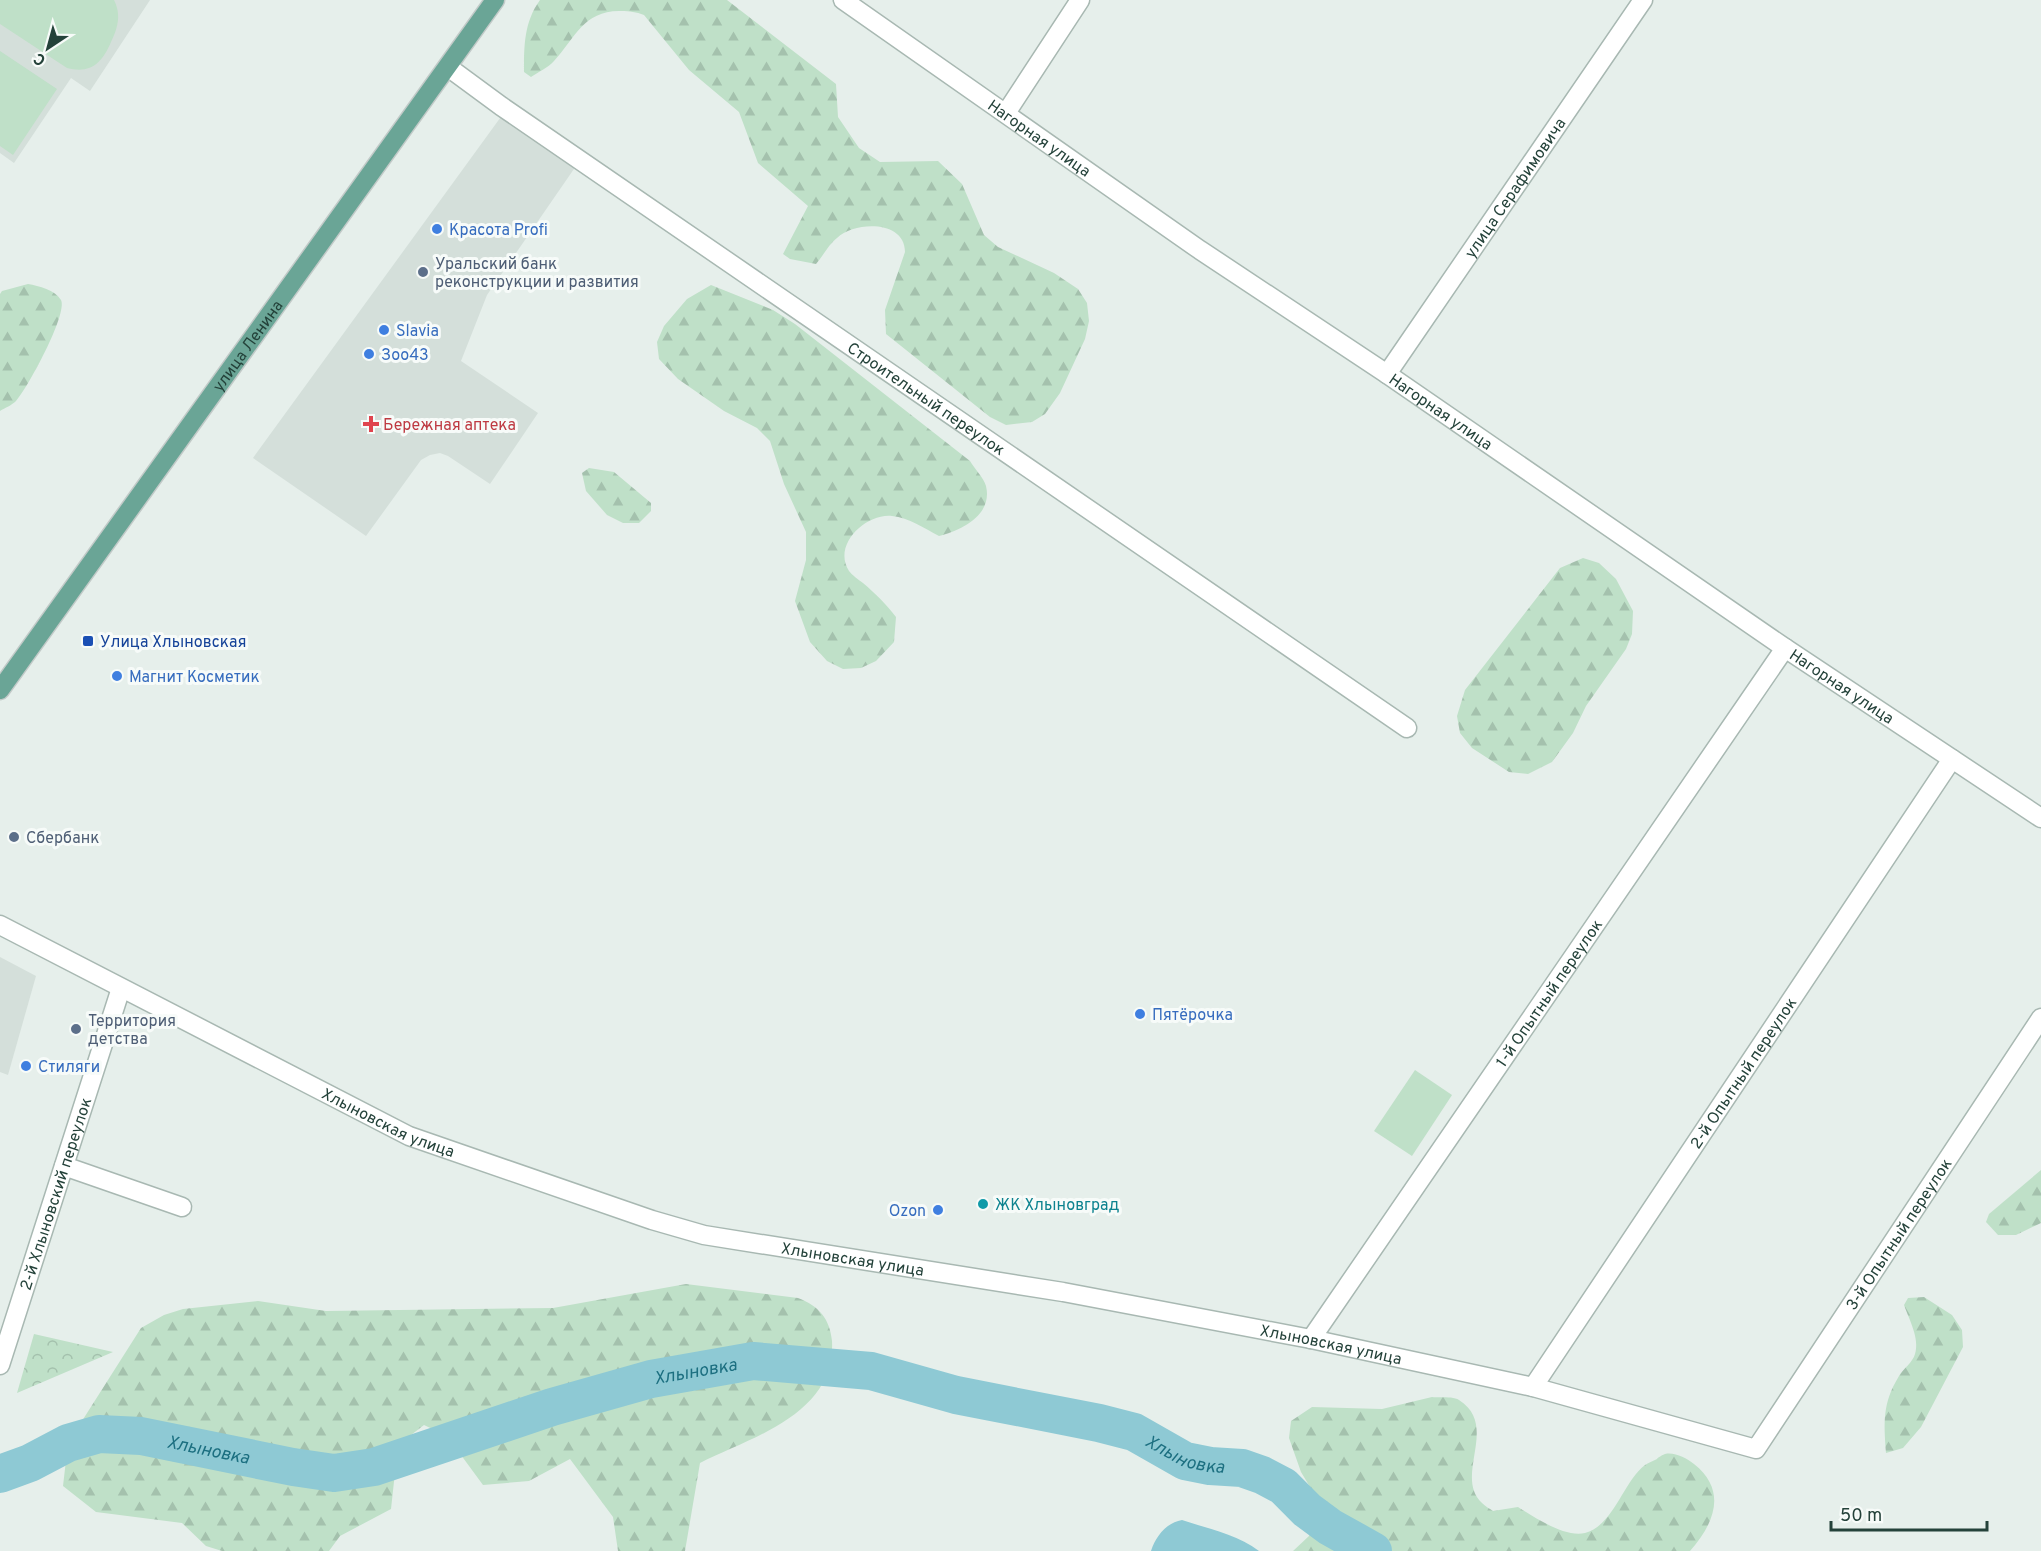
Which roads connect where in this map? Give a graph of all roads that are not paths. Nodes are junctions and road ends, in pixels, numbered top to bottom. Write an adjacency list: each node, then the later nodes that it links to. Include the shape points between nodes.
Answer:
1 (495, 0): 5 (main road, улица Ленина)
2 (843, 0): 6 (street, Нагорная улица)
3 (1080, 0): 6 (street)
4 (1643, 0): 7 (street, улица Серафимовича)
5 (448, 67): 9 (main road, улица Ленина); 10 (street, Строительный переулок)
6 (1006, 113): 7 (street, Нагорная улица, via 1200,250)
7 (1387, 374): 8 (street, Нагорная улица)
8 (1785, 648): 11 (street, Нагорная улица); 18 (street, 1-й Опытный переулок)
9 (0, 690)
10 (1407, 728)
11 (1952, 759): 12 (street, Нагорная улица); 20 (street, 2-й Опытный переулок)
12 (2041, 818)
13 (0, 925): 14 (street, Хлыновская улица)
14 (122, 988): 16 (street, 2-й Хлыновский переулок); 18 (street, Хлыновская улица, via 409,1136 652,1220 705,1235 1063,1292)
15 (2041, 1018): 21 (street, 3-й Опытный переулок)
16 (64, 1166): 17 (street); 19 (street, 2-й Хлыновский переулок)
17 (182, 1207)
18 (1311, 1339): 20 (street, Хлыновская улица)
19 (0, 1365)
20 (1533, 1387): 21 (street, Хлыновская улица)
21 (1756, 1449)

